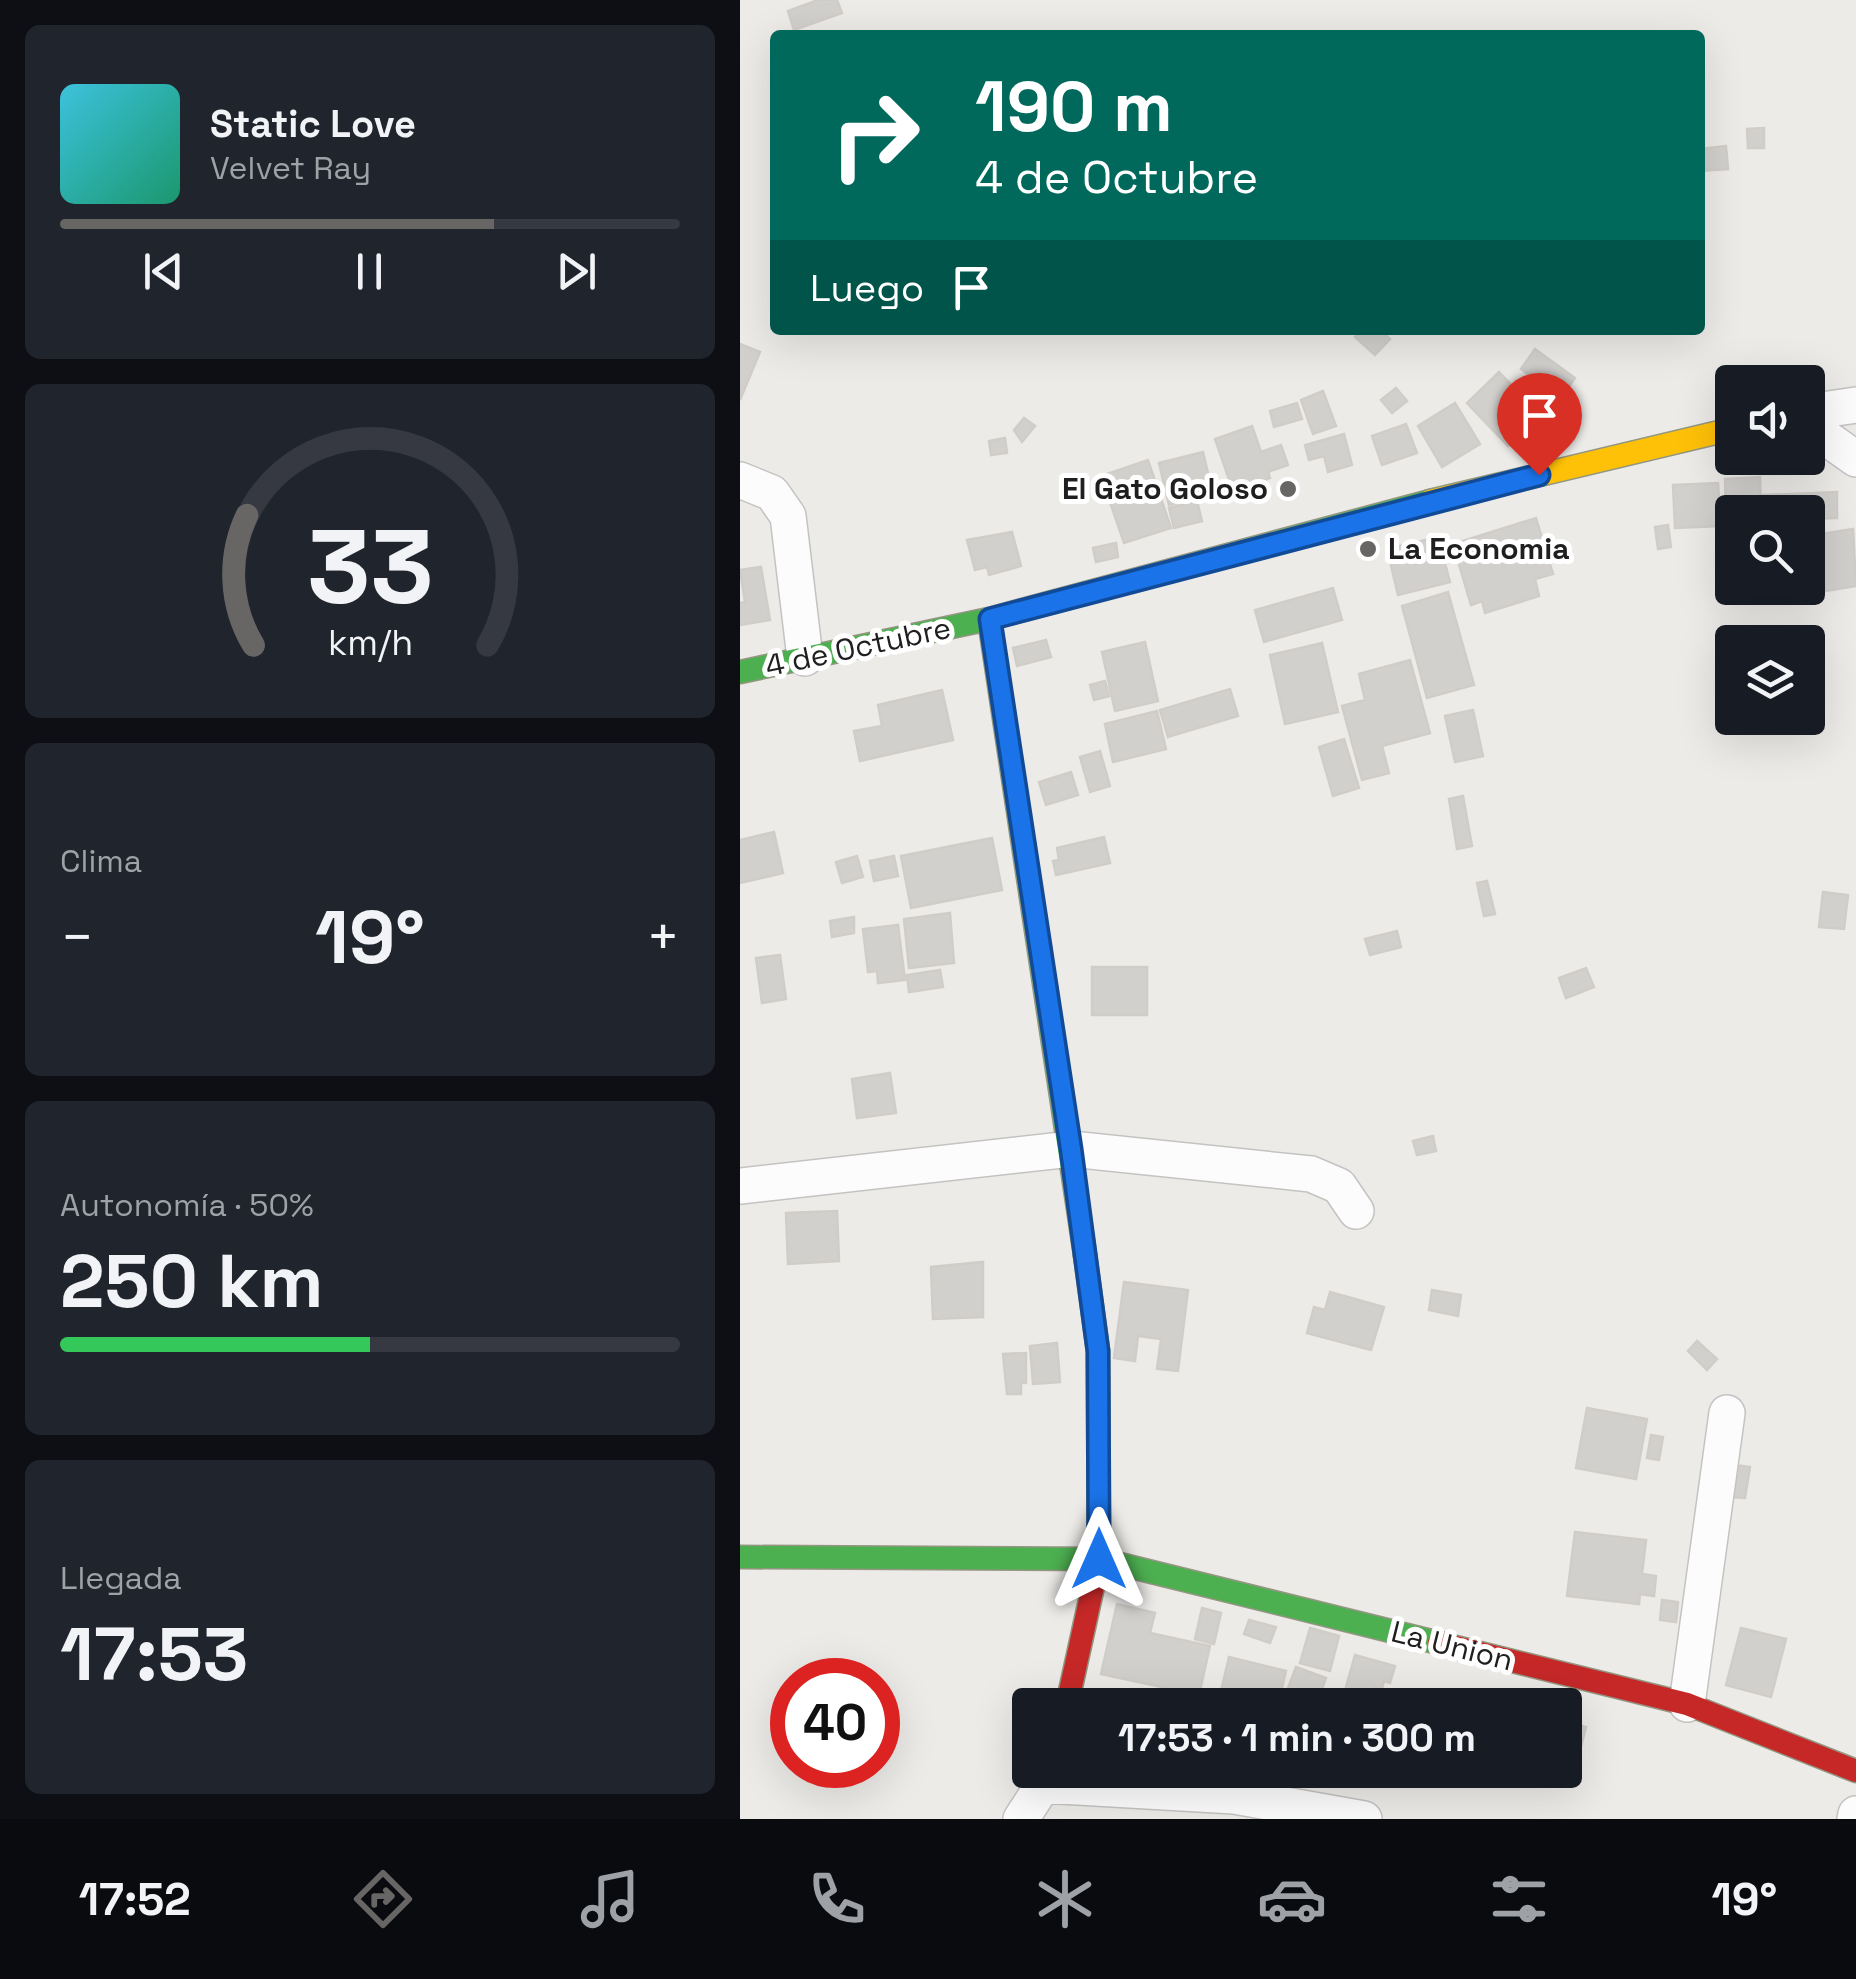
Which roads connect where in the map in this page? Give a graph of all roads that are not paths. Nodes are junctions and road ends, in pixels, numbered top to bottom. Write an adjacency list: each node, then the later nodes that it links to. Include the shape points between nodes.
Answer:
1 (1856, 405): 2 (street)
2 (1825, 410)
3 (1715, 433): 7 (street, 4 de Octubre)
4 (1825, 438): 5 (street)
5 (1856, 459)
6 (740, 480): 8 (street, via 772,493 788,516)
7 (990, 619): 8 (street, 4 de Octubre); 10 (street)
8 (806, 658): 9 (street, 4 de Octubre)
9 (740, 672)
10 (1071, 1149): 11 (street); 12 (street, via 1310,1174 1339,1186); 15 (street, via 1098,1351)
11 (740, 1186)
12 (1356, 1211)
13 (1727, 1413): 17 (street)
14 (740, 1557): 15 (street, La Union)
15 (1099, 1559): 16 (street); 17 (street, La Union)
16 (1072, 1688)
17 (1686, 1704): 18 (street, La Union)
18 (1856, 1771)
19 (1040, 1788): 21 (street)
20 (1150, 1788): 22 (street)
21 (1021, 1819)
22 (1364, 1819)

